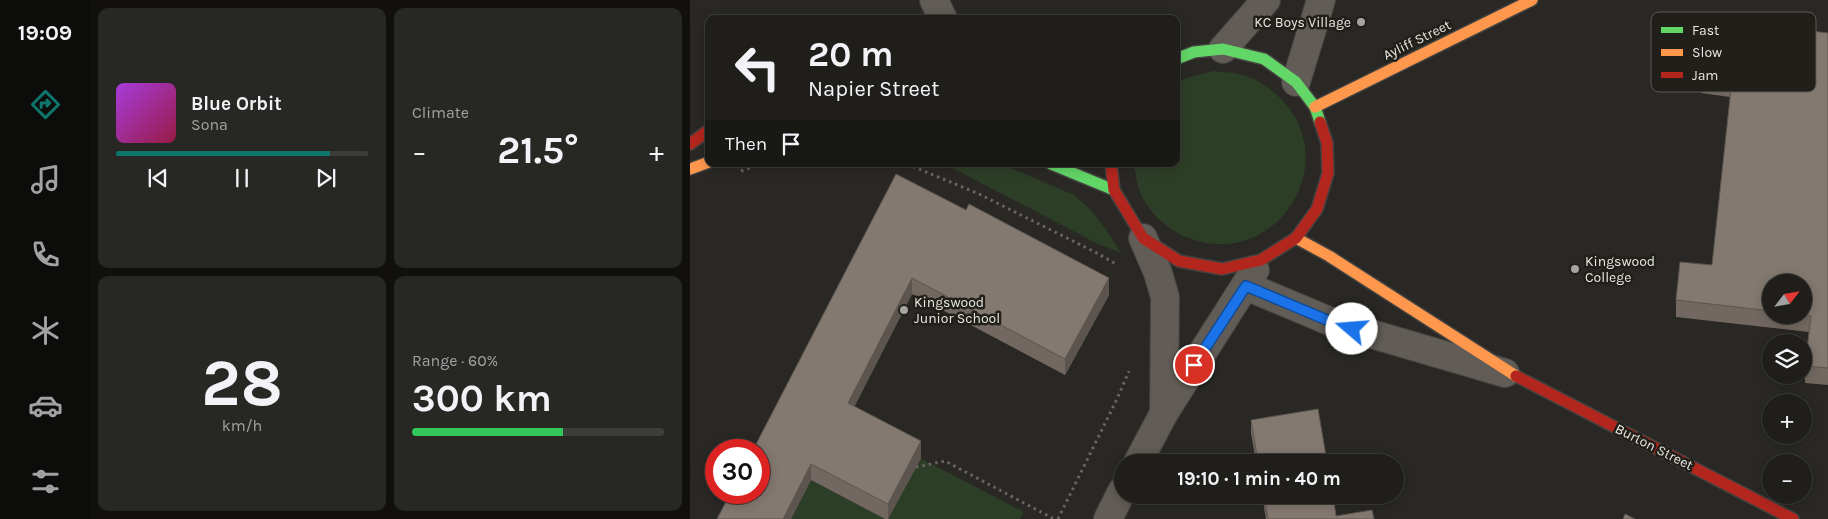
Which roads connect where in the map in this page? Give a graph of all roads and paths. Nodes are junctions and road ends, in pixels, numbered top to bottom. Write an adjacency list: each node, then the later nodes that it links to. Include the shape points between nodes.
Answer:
1 (934, 0): 5 (street)
2 (1266, 0): 6 (street)
3 (1321, 0): 10 (street)
4 (1532, 0): 11 (street, Ayliff Street)
5 (941, 15)
6 (1223, 49): 8 (street); 10 (street, via 1264,59)
7 (1180, 51): 8 (street)
8 (1194, 52): 9 (street)
9 (1180, 57)
10 (1296, 82): 11 (street)
11 (1315, 107): 21 (street, via 1327,144 1328,173 1317,209)
12 (705, 133): 13 (street)
13 (690, 144)
14 (705, 163): 18 (street)
15 (914, 167): 23 (path, via 979,194 1086,248 1116,264)
16 (1058, 167): 19 (street)
17 (1111, 167): 19 (street)
18 (690, 169)
19 (1114, 190): 20 (street)
20 (1143, 238): 22 (street, via 1187,263 1222,269); 27 (street, via 1165,297)
21 (1296, 238): 22 (street); 26 (street, Burton Street)
22 (1261, 260): 24 (street)
23 (1121, 272)
24 (1246, 286): 26 (street, Burton Street, via 1334,323); 27 (street)
25 (1130, 367): 31 (path)
26 (1516, 376): 33 (street, Burton Street)
27 (1164, 413): 28 (street)
28 (1142, 454)
29 (916, 467): 31 (path, via 945,462)
30 (1116, 504): 32 (street)
31 (1056, 519)
32 (1108, 519)
33 (1793, 519)

